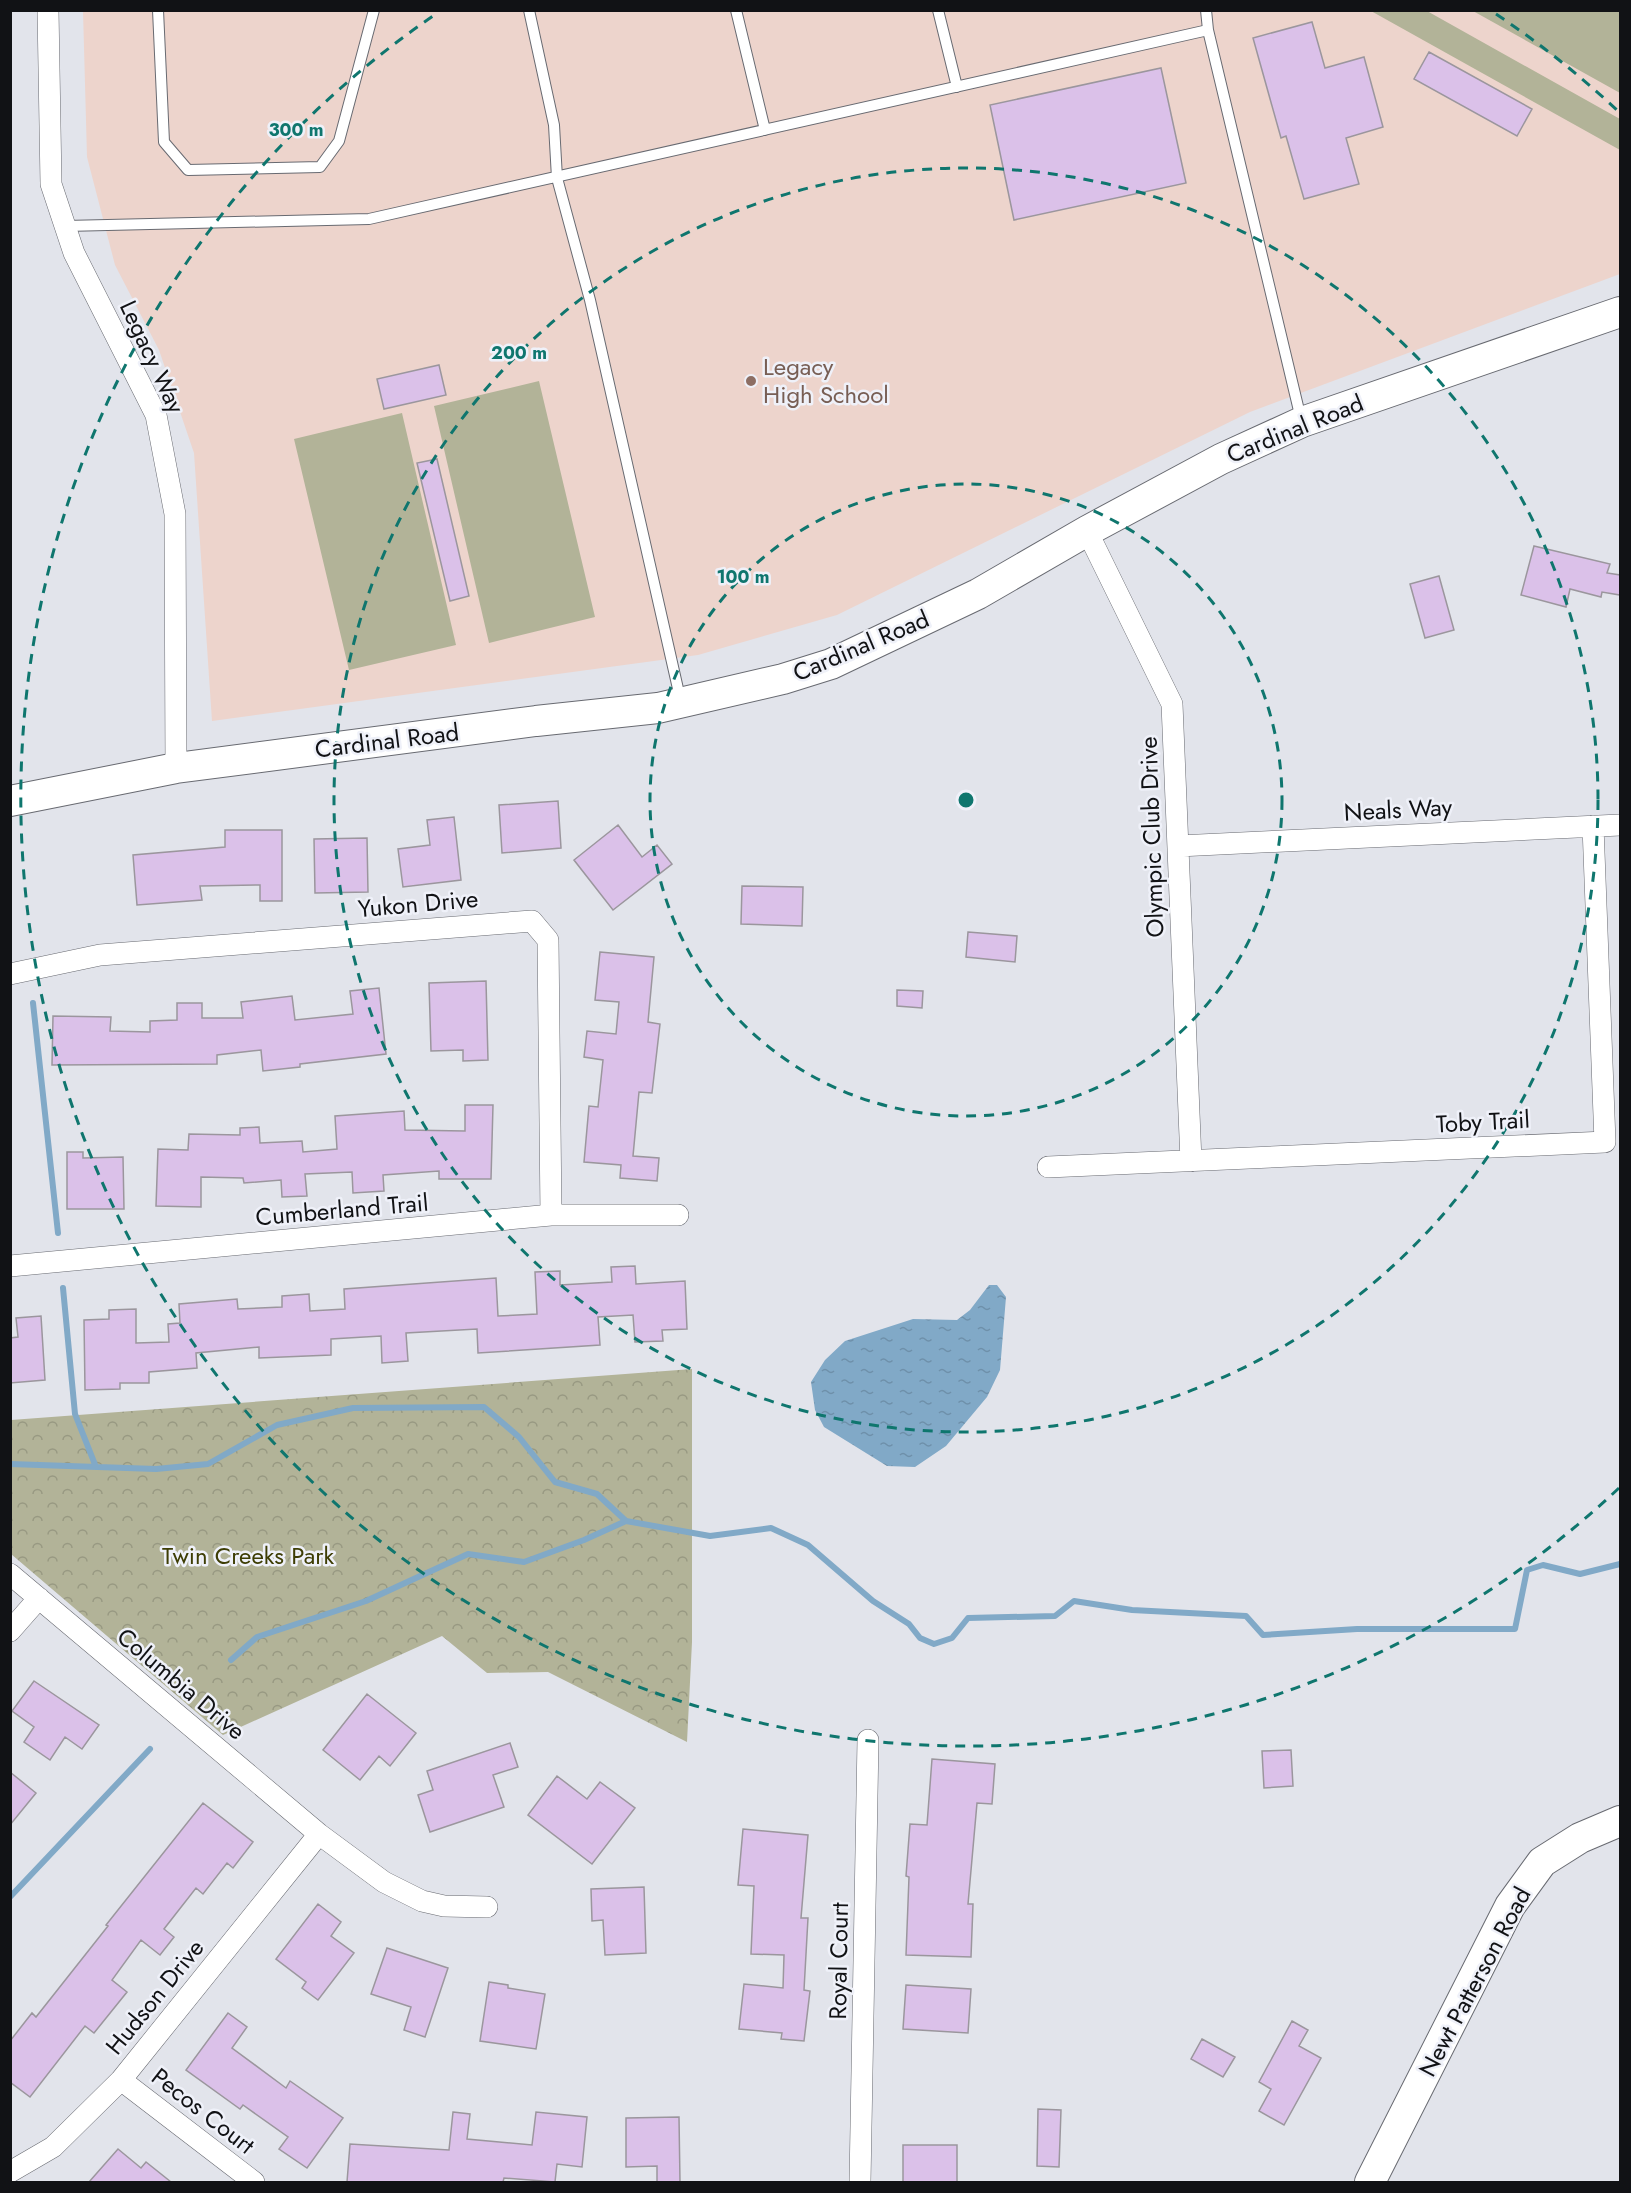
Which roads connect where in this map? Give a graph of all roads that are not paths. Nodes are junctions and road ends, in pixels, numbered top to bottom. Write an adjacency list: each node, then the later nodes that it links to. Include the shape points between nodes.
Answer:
1 (48, 10): 12 (street, Legacy Way, via 51,184)
2 (159, 10): 3 (lane, via 164,142 188,170 320,167 339,141)
3 (374, 10)
4 (529, 10): 11 (lane, via 554,125)
5 (736, 10): 10 (lane)
6 (938, 10): 9 (lane)
7 (1206, 10): 8 (lane)
8 (1208, 30): 9 (lane); 14 (lane)
9 (957, 87): 10 (lane)
10 (765, 130): 11 (lane)
11 (557, 178): 12 (lane, via 369,219); 16 (lane, via 590,300)
12 (65, 226): 17 (street, Legacy Way, via 74,253 156,415 175,514)
13 (1620, 312): 14 (street, Cardinal Road)
14 (1302, 422): 15 (street, Cardinal Road, via 1221,459)
15 (1087, 531): 16 (street, Cardinal Road, via 978,594 831,664 783,680); 21 (street, Olympic Club Drive, via 1172,704)
16 (681, 702): 17 (street, Cardinal Road)
17 (176, 768): 18 (street, Cardinal Road)
18 (10, 801)
19 (1620, 825): 20 (street, Neals Way)
20 (1593, 826): 21 (street, Neals Way); 23 (street, Toby Trail, via 1605,1142)
21 (1178, 846): 23 (street, Olympic Club Drive)
22 (10, 974): 25 (street, Yukon Drive, via 100,956 532,921 548,940)
23 (1191, 1161): 24 (street, Toby Trail)
24 (1048, 1167)
25 (551, 1215): 26 (street, Cumberland Trail); 27 (street, Cumberland Trail)
26 (678, 1215)
27 (10, 1266)
28 (10, 1574): 29 (street, Columbia Drive)
29 (39, 1598): 30 (street); 33 (street, Columbia Drive)
30 (10, 1631)
31 (868, 1740): 38 (street, Royal Court)
32 (1620, 1821): 39 (street, Newt Patterson Road, via 1580,1838 1542,1862 1510,1906)
33 (319, 1834): 34 (street, Columbia Drive, via 384,1882 422,1901); 35 (street, Hudson Drive)
34 (487, 1907)
35 (121, 2080): 36 (street, Hudson Drive, via 53,2147); 37 (street, Pecos Court)
36 (10, 2172)
37 (254, 2182)
38 (860, 2182)
39 (1370, 2182)

